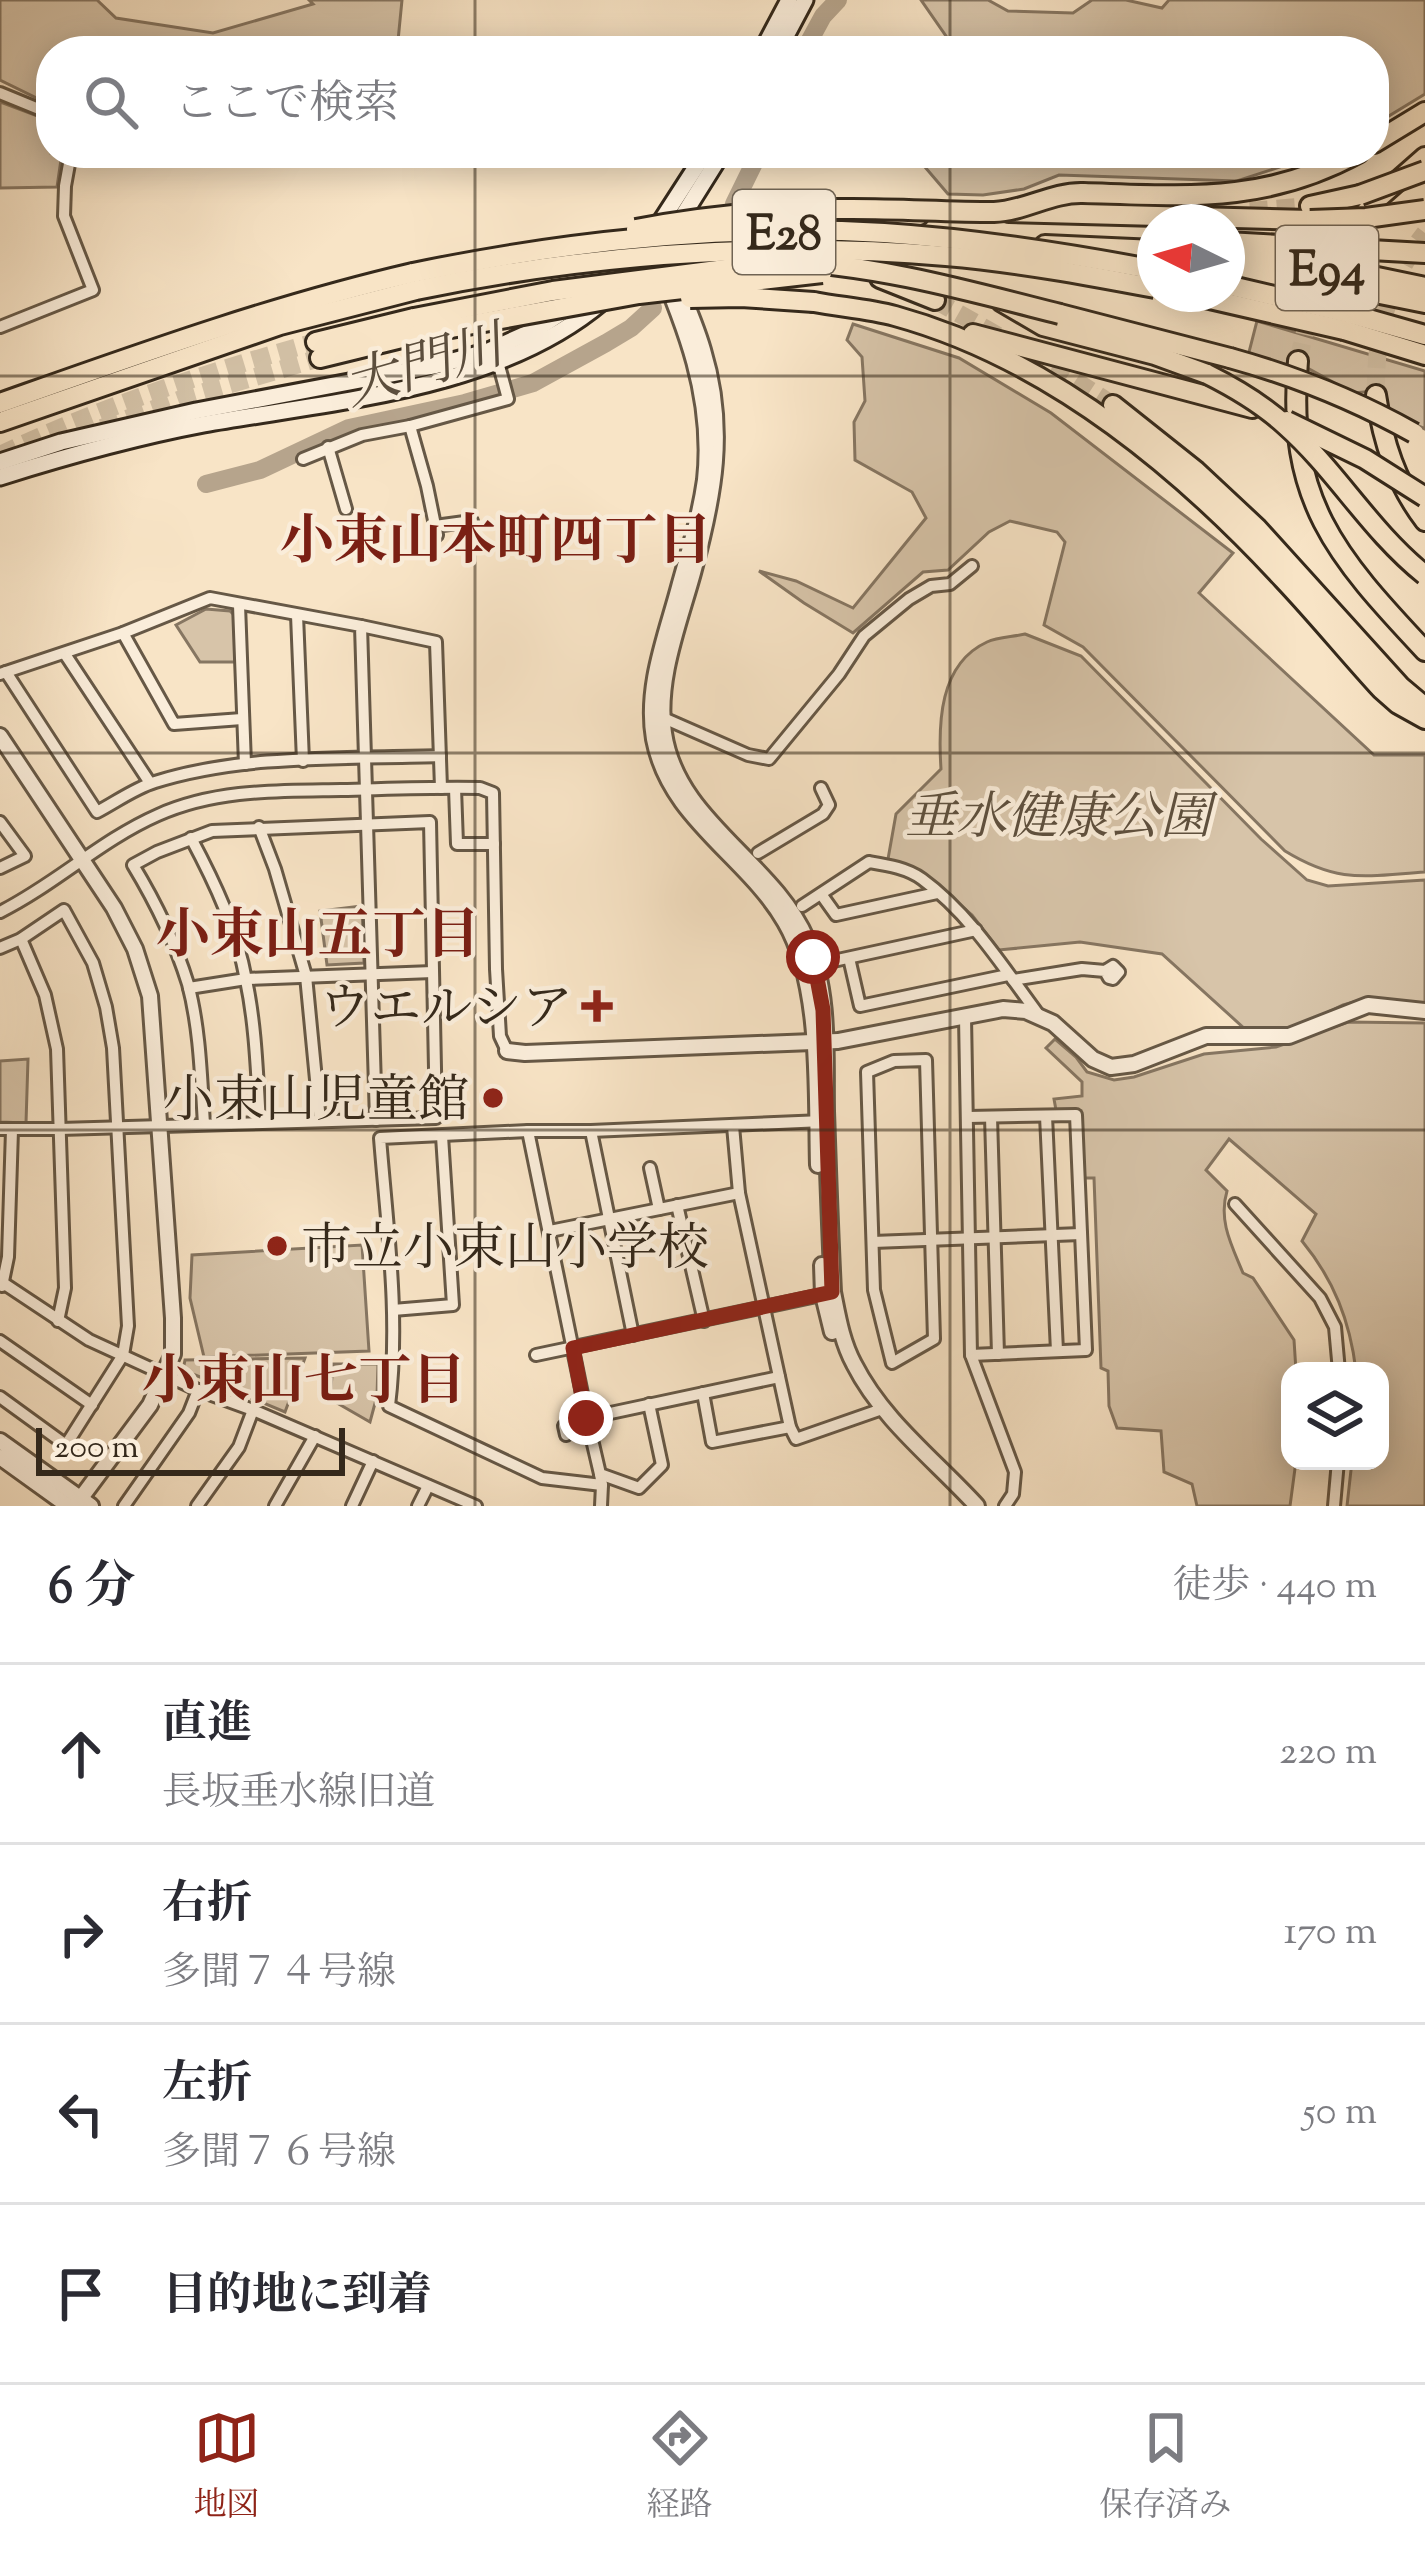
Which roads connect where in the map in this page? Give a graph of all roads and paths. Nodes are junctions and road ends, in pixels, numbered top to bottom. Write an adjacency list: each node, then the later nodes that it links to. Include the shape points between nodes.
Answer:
1 (789, 0): 3 (main road)
2 (805, 0): 4 (main road)
3 (770, 36)
4 (786, 36)
5 (0, 93): 6 (street)
6 (36, 108)
7 (1425, 112): 8 (highway)
8 (1389, 134)
9 (1425, 157): 18 (highway)
10 (68, 168): 40 (street, via 64,216 93,290)
11 (697, 168): 21 (main road)
12 (711, 168): 21 (main road)
13 (1327, 168): 16 (highway, bridge, via 1256,191 1083,193)
14 (1425, 171): 17 (highway, bridge)
15 (1425, 209): 17 (highway, bridge, via 1366,218)
16 (999, 210): 17 (highway, bridge); 21 (highway); 27 (highway, bridge, via 747,213 650,226)
17 (1310, 213)
18 (1352, 229)
19 (1245, 243): 22 (highway)
20 (1137, 246): 23 (highway)
21 (655, 247): 33 (highway, via 785,257 860,272); 45 (main road, via 591,311); 54 (main road, via 537,329 486,352 174,416); 70 (street, via 703,349 717,446 710,507)
22 (1425, 251)
23 (963, 254): 26 (highway); 39 (highway, bridge)
24 (1245, 258): 31 (highway, E94)
25 (1137, 265): 27 (highway, E28, bridge, via 821,232 615,241)
26 (1137, 266)
27 (479, 268): 29 (highway, E28, bridge); 30 (highway, E28, bridge, via 822,250 950,256); 37 (highway, bridge, via 752,260 857,269 986,296)
28 (1245, 274): 34 (highway, E94)
29 (414, 281): 47 (highway, E28, via 346,288); 49 (highway, E28)
30 (1137, 285)
31 (1425, 287)
32 (1245, 291): 38 (highway, bridge)
33 (935, 300)
34 (1425, 302)
35 (1245, 304): 38 (highway, bridge)
36 (890, 315): 39 (highway, bridge, via 740,297); 56 (highway, bridge, via 1252,408 1336,443); 72 (highway, via 1008,361 1131,440 1239,533 1381,689)
37 (1058, 322): 51 (highway, bridge, via 1319,386); 61 (highway, bridge, via 1245,395 1286,425)
38 (1346, 322): 41 (highway); 43 (highway)
39 (416, 326): 42 (highway)
40 (0, 327)
41 (1425, 335)
42 (318, 350)
43 (1425, 355)
44 (1298, 361): 66 (highway, via 1298,432 1314,507 1349,565)
45 (498, 362): 50 (street, via 508,399); 55 (main road)
46 (1376, 395): 59 (highway, via 1394,469)
47 (0, 404)
48 (1113, 405): 69 (highway, via 1257,528)
49 (0, 422)
50 (410, 426): 52 (street); 58 (street, via 436,530)
51 (1419, 436)
52 (328, 448): 53 (street); 57 (street)
53 (303, 459)
54 (0, 462)
55 (0, 477)
56 (1425, 497)
57 (346, 509)
58 (472, 520)
59 (1425, 521)
60 (972, 566): 70 (street, via 909,599 864,636 770,759)
61 (1425, 575)
62 (239, 604): 63 (street); 65 (street, via 210,598); 71 (street)
63 (297, 615): 64 (street); 76 (street)
64 (361, 626): 74 (street, via 436,642); 75 (street)
65 (123, 634): 67 (street); 71 (street, via 174,724)
66 (1425, 651)
67 (64, 654): 68 (street); 78 (street)
68 (3, 673): 78 (street, via 97,812)
69 (1425, 706)
70 (657, 716): 109 (street, via 685,789 800,925 817,972)
71 (242, 719): 77 (street)
72 (1425, 719)
73 (0, 736): 88 (street)
74 (440, 756): 75 (street); 79 (street)
75 (366, 758): 76 (street); 81 (street)
76 (303, 761): 77 (street)
77 (245, 764): 78 (street)
78 (150, 783)
79 (448, 788): 81 (street); 86 (street, via 457,844); 86 (street, via 493,793)
80 (820, 788): 87 (street, via 829,805 823,814)
81 (366, 789): 83 (street); 88 (street, via 211,797 159,814)
82 (0, 822): 89 (street, via 25,856)
83 (367, 823): 84 (street); 100 (street, via 430,822); 101 (street)
84 (259, 827): 85 (street); 102 (street)
85 (191, 838): 104 (street, via 217,888); 105 (street, via 133,865)
86 (494, 844): 110 (street, via 500,1036)
87 (758, 853)
88 (82, 860): 93 (street); 119 (street, via 135,950 149,996)
89 (0, 868)
90 (937, 893): 91 (street, via 836,915); 91 (street, via 920,877 869,862); 94 (street)
91 (820, 894): 92 (street)
92 (802, 906)
93 (0, 912)
94 (976, 930): 97 (street); 103 (street)
95 (21, 938): 96 (street); 121 (street, via 64,910 93,963 113,1048); 123 (street, via 57,1049)
96 (0, 948)
97 (849, 958): 98 (street); 103 (street, via 860,1006)
98 (824, 963)
99 (1106, 971): 103 (street)
100 (433, 973): 101 (street); 114 (street, via 436,1118)
101 (373, 975): 102 (street); 114 (street)
102 (306, 976): 104 (street); 116 (street)
103 (1011, 978): 107 (street)
104 (246, 979): 105 (street); 117 (street)
105 (189, 988): 118 (street)
106 (1425, 1011): 107 (street, via 1368,1005 1289,1036 1206,1036 1119,1067 1098,1063)
107 (1039, 1016): 108 (street, via 1003,1009)
108 (964, 1017): 109 (street); 113 (street)
109 (819, 1042): 110 (street); 115 (street)
110 (507, 1051)
111 (1046, 1116): 112 (street); 134 (street, via 1076,1115); 135 (street)
112 (991, 1117): 113 (street); 137 (street)
113 (968, 1118): 136 (street)
114 (376, 1120): 116 (street)
115 (821, 1120): 120 (street); 141 (street)
116 (320, 1121): 117 (street)
117 (260, 1123): 118 (street)
118 (204, 1124): 119 (street)
119 (160, 1126): 121 (street); 155 (street, via 173,1318)
120 (734, 1126): 125 (street); 128 (street)
121 (116, 1127): 123 (street); 151 (street)
122 (6, 1129): 123 (street); 140 (street, via 8,1257)
123 (60, 1129): 144 (street)
124 (529, 1131): 125 (street); 126 (street); 133 (street)
125 (591, 1132): 132 (street)
126 (442, 1136): 143 (street, via 452,1304); 143 (street, via 380,1138)
127 (650, 1168): 131 (street)
128 (739, 1193): 130 (street); 142 (street)
129 (1235, 1204): 154 (street, via 1321,1298)
130 (677, 1205): 131 (street); 145 (street)
131 (659, 1209): 132 (street)
132 (609, 1219): 133 (street); 146 (street)
133 (550, 1231): 148 (street)
134 (1081, 1234): 135 (street); 149 (street, via 1086,1350)
135 (1052, 1235): 137 (street); 149 (street)
136 (970, 1238): 137 (street); 138 (street); 153 (street)
137 (994, 1238): 150 (street)
138 (932, 1240): 139 (street); 139 (street, via 934,1339 892,1364 874,1290); 139 (street, via 926,1060 894,1061 867,1072)
139 (873, 1242)
140 (1, 1284): 144 (street)
141 (828, 1293): 142 (street); 163 (street)
142 (765, 1308): 145 (street); 156 (street)
143 (394, 1310): 172 (street, via 389,1406 542,1478)
144 (58, 1321): 151 (street)
145 (704, 1321): 146 (street)
146 (633, 1336): 148 (street)
147 (0, 1341): 161 (street)
148 (573, 1348): 152 (street); 164 (street)
149 (1057, 1351): 150 (street)
150 (998, 1354): 153 (street)
151 (123, 1355): 155 (street); 161 (street)
152 (536, 1355)
153 (971, 1355): 184 (street, via 1015,1472)
154 (1338, 1362)
155 (164, 1375): 157 (street); 174 (street)
156 (779, 1377): 158 (street); 165 (street)
157 (198, 1390): 162 (street); 175 (street)
158 (704, 1393): 160 (street); 165 (street, via 712,1442)
159 (0, 1397): 161 (street, via 66,1445)
160 (649, 1404): 164 (street); 172 (street, via 662,1465 640,1488)
161 (92, 1405)
162 (254, 1410): 166 (street); 176 (street)
163 (878, 1410): 165 (street, via 796,1439); 182 (street); 183 (street)
164 (587, 1419): 167 (street, via 564,1426); 172 (street)
165 (790, 1427)
166 (315, 1436): 170 (street); 177 (street)
167 (566, 1436)
168 (0, 1441): 174 (street)
169 (0, 1457): 174 (street)
170 (373, 1461): 173 (street); 178 (street)
171 (1336, 1470): 185 (street)
172 (601, 1479): 181 (street)
173 (428, 1486): 179 (street); 180 (street)
174 (79, 1504)
175 (124, 1506)
176 (197, 1506)
177 (275, 1506)
178 (352, 1506)
179 (418, 1506)
180 (476, 1506)
181 (601, 1506)
182 (965, 1506)
183 (977, 1506)
184 (1005, 1506)
185 (1334, 1506)

